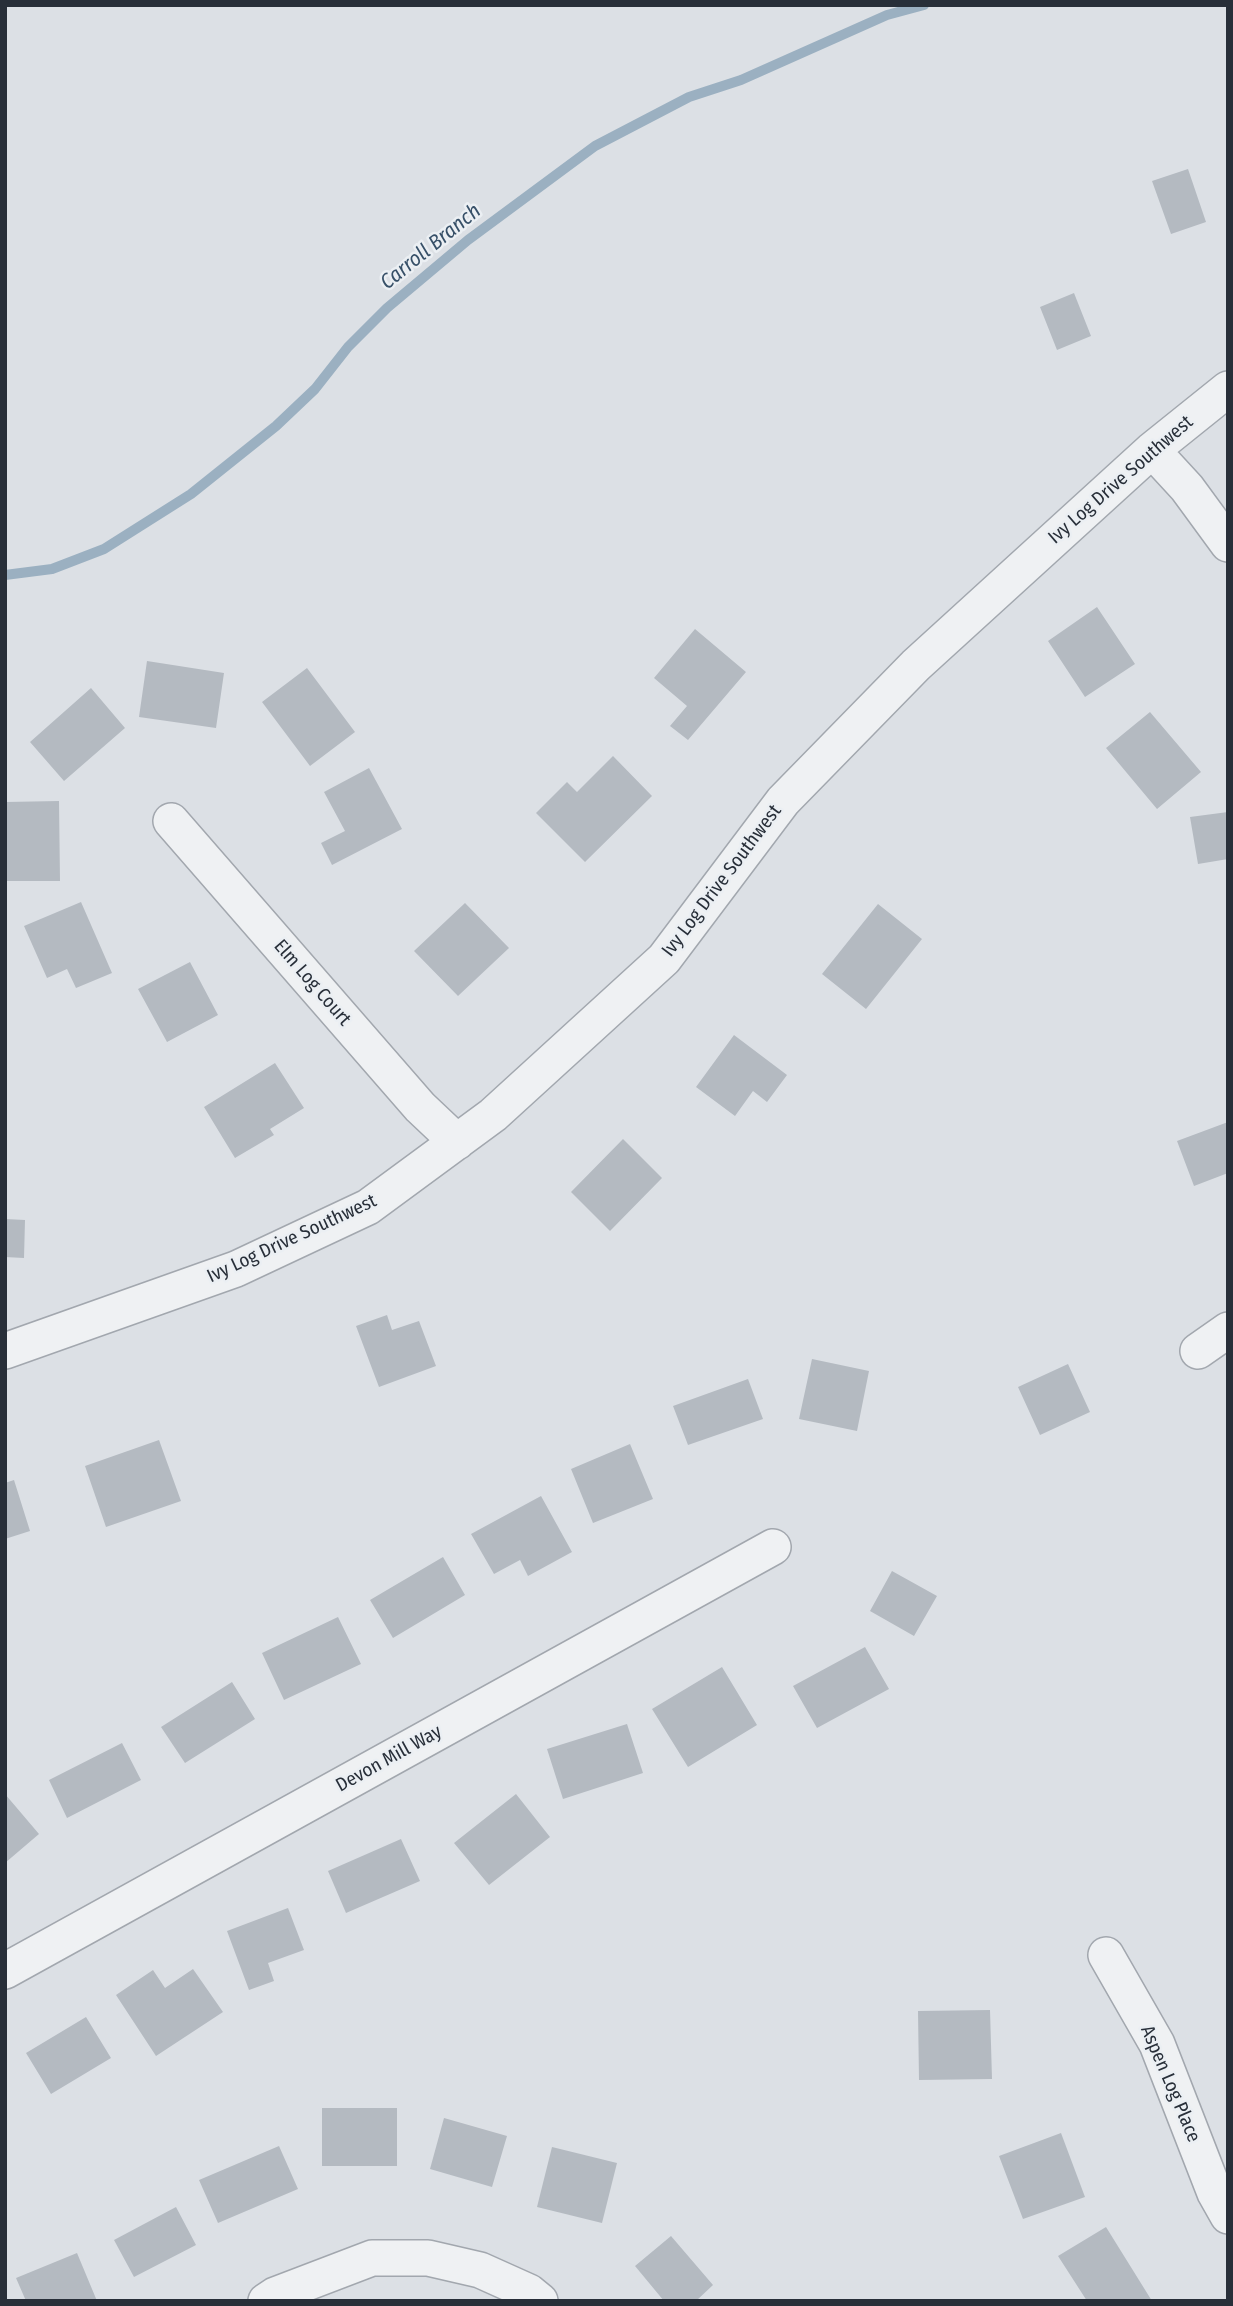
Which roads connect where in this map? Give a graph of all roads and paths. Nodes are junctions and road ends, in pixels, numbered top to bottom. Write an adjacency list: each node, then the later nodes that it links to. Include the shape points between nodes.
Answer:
1 (1228, 389): 2 (street, Ivy Log Drive Southwest)
2 (1152, 450): 3 (street); 5 (street, Ivy Log Drive Southwest, via 916,665 783,802 664,959 494,1115)
3 (1228, 544)
4 (171, 821): 5 (street, Elm Log Court, via 420,1107)
5 (457, 1142): 7 (street, Ivy Log Drive Southwest, via 368,1208 236,1269)
6 (1228, 1330): 8 (street)
7 (5, 1351)
8 (1198, 1351)
9 (773, 1547): 11 (street, Devon Mill Way)
10 (1106, 1955): 12 (street, Aspen Log Place, via 1157,2045 1214,2193)
11 (5, 1971)
12 (1228, 2216)
13 (265, 2301): 14 (street, via 372,2258 428,2258 480,2270)
14 (540, 2301)

